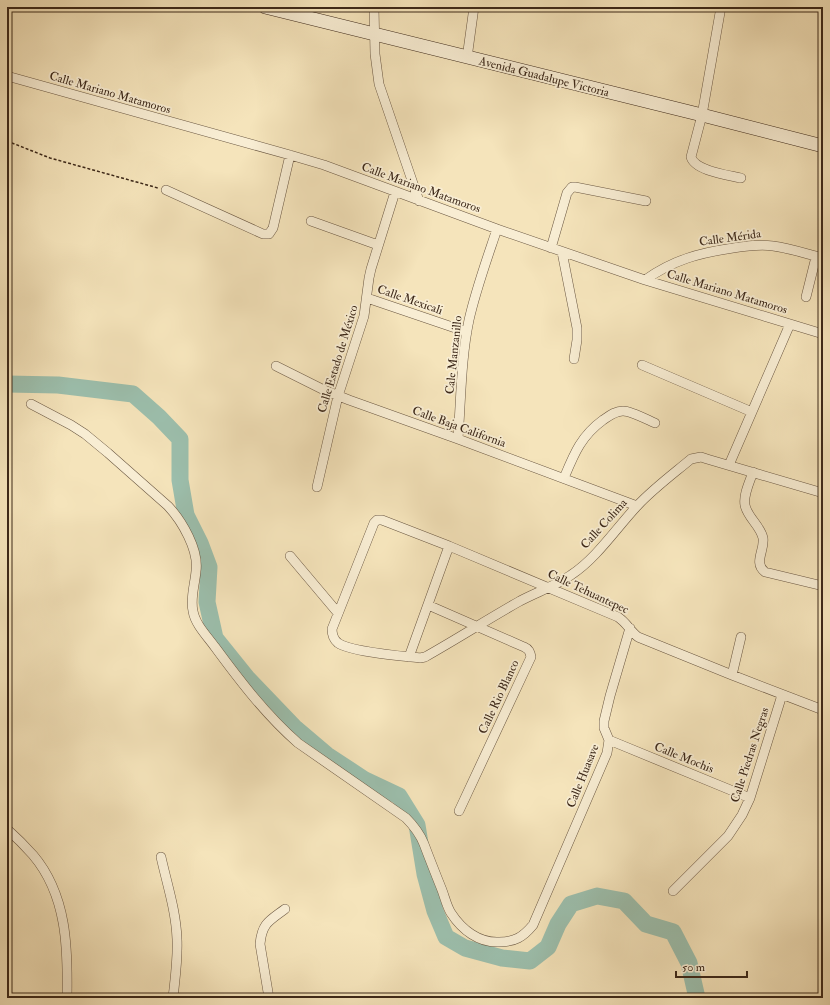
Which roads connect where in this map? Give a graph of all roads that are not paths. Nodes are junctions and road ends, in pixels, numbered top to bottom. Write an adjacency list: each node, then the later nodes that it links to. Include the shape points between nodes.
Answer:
1 (265, 7): 5 (main road, Avenida Guadalupe Victoria)
2 (374, 7): 5 (street)
3 (474, 7): 6 (street)
4 (721, 7): 8 (street)
5 (375, 35): 6 (main road, Avenida Guadalupe Victoria); 14 (street, via 380,84)
6 (467, 58): 8 (main road, Avenida Guadalupe Victoria)
7 (7, 76): 10 (street, Calle Mariano Matamoros)
8 (702, 115): 9 (main road, Avenida Guadalupe Victoria); 11 (street, via 692,161 704,169)
9 (823, 146)
10 (290, 155): 12 (street, via 273,228 266,235); 13 (street, Calle Mariano Matamoros)
11 (741, 178)
12 (166, 190)
13 (395, 192): 14 (street, Calle Mariano Matamoros); 18 (street, Calle Estado de México)
14 (419, 201): 17 (street, Calle Mariano Matamoros)
15 (646, 201): 19 (street, via 572,187 567,193)
16 (311, 221): 18 (street)
17 (497, 229): 19 (street, Calle Mariano Matamoros); 26 (street, Cale Manzanillo, via 477,290)
18 (378, 245): 24 (street, Calle Estado de México, via 368,278)
19 (551, 248): 20 (street, Calle Mariano Matamoros)
20 (562, 252): 22 (street, Calle Mariano Matamoros); 28 (street, via 577,328)
21 (820, 258): 22 (street, Calle Mérida, via 773,246 751,245 691,256 658,270); 23 (street)
22 (645, 280): 25 (street, Calle Mariano Matamoros)
23 (806, 297)
24 (367, 298): 26 (street, Calle Mexicali); 31 (street, Calle Estado de México, via 362,327)
25 (790, 324): 27 (street, Calle Mariano Matamoros); 33 (street)
26 (467, 332): 35 (street, Cale Manzanillo)
27 (823, 334)
28 (574, 359)
29 (642, 365): 33 (street)
30 (276, 366): 31 (street, Calle Baja California)
31 (338, 396): 35 (street, Calle Baja California); 39 (street, Calle Estado de México)
32 (31, 404): 55 (street, Calle Huasave, via 91,438 168,506 188,537 197,562 192,604 200,627 239,680 285,732 414,826 424,844 450,912 459,924 482,940 518,940 533,925 607,753)
33 (752, 412): 36 (street)
34 (655, 423): 38 (street, via 623,411 611,414 585,436)
35 (458, 439): 38 (street, Calle Baja California)
36 (729, 464): 37 (street, Calle Colima); 41 (street, Calle Colima, via 701,457 691,459)
37 (753, 472): 40 (street, Calle Colima); 44 (street, via 744,504 762,536 759,565 761,569)
38 (564, 478): 41 (street, Calle Baja California)
39 (317, 487)
40 (823, 492)
41 (637, 506): 45 (street, Calle Colima, via 572,575)
42 (449, 546): 45 (street, Calle Tehuantepec); 46 (street); 47 (street, via 378,520 374,524)
43 (290, 556): 47 (street)
44 (823, 586)
45 (549, 587): 48 (street, Calle Colima, via 521,600); 49 (street, Calle Tehuantepec, via 618,617)
46 (428, 604): 48 (street, Calle Rio Blanco); 51 (street)
47 (338, 613): 51 (street, via 332,629 338,643 367,652)
48 (478, 626): 51 (street, Calle Colima, via 425,657); 57 (street, Calle Rio Blanco, via 528,649 531,657)
49 (630, 628): 52 (street, Calle Tehuantepec, via 638,637); 55 (street, Calle Huasave, via 604,721)
50 (741, 636): 52 (street)
51 (409, 657)
52 (732, 675): 53 (street, Calle Tehuantepec)
53 (782, 695): 54 (street, Calle Tehuantepec); 56 (street, Calle Piedras Negras)
54 (823, 710)
55 (609, 740): 56 (street, Calle Mochis)
56 (750, 798): 60 (street, Calle Piedras Negras, via 728,836)
57 (459, 811)
58 (7, 829): 62 (street, via 43,868 58,901 66,945)
59 (161, 857): 63 (street, via 173,907 177,938)
60 (673, 891)
61 (285, 909): 64 (street, via 262,930 260,944)
62 (67, 998)
63 (173, 998)
64 (269, 998)

